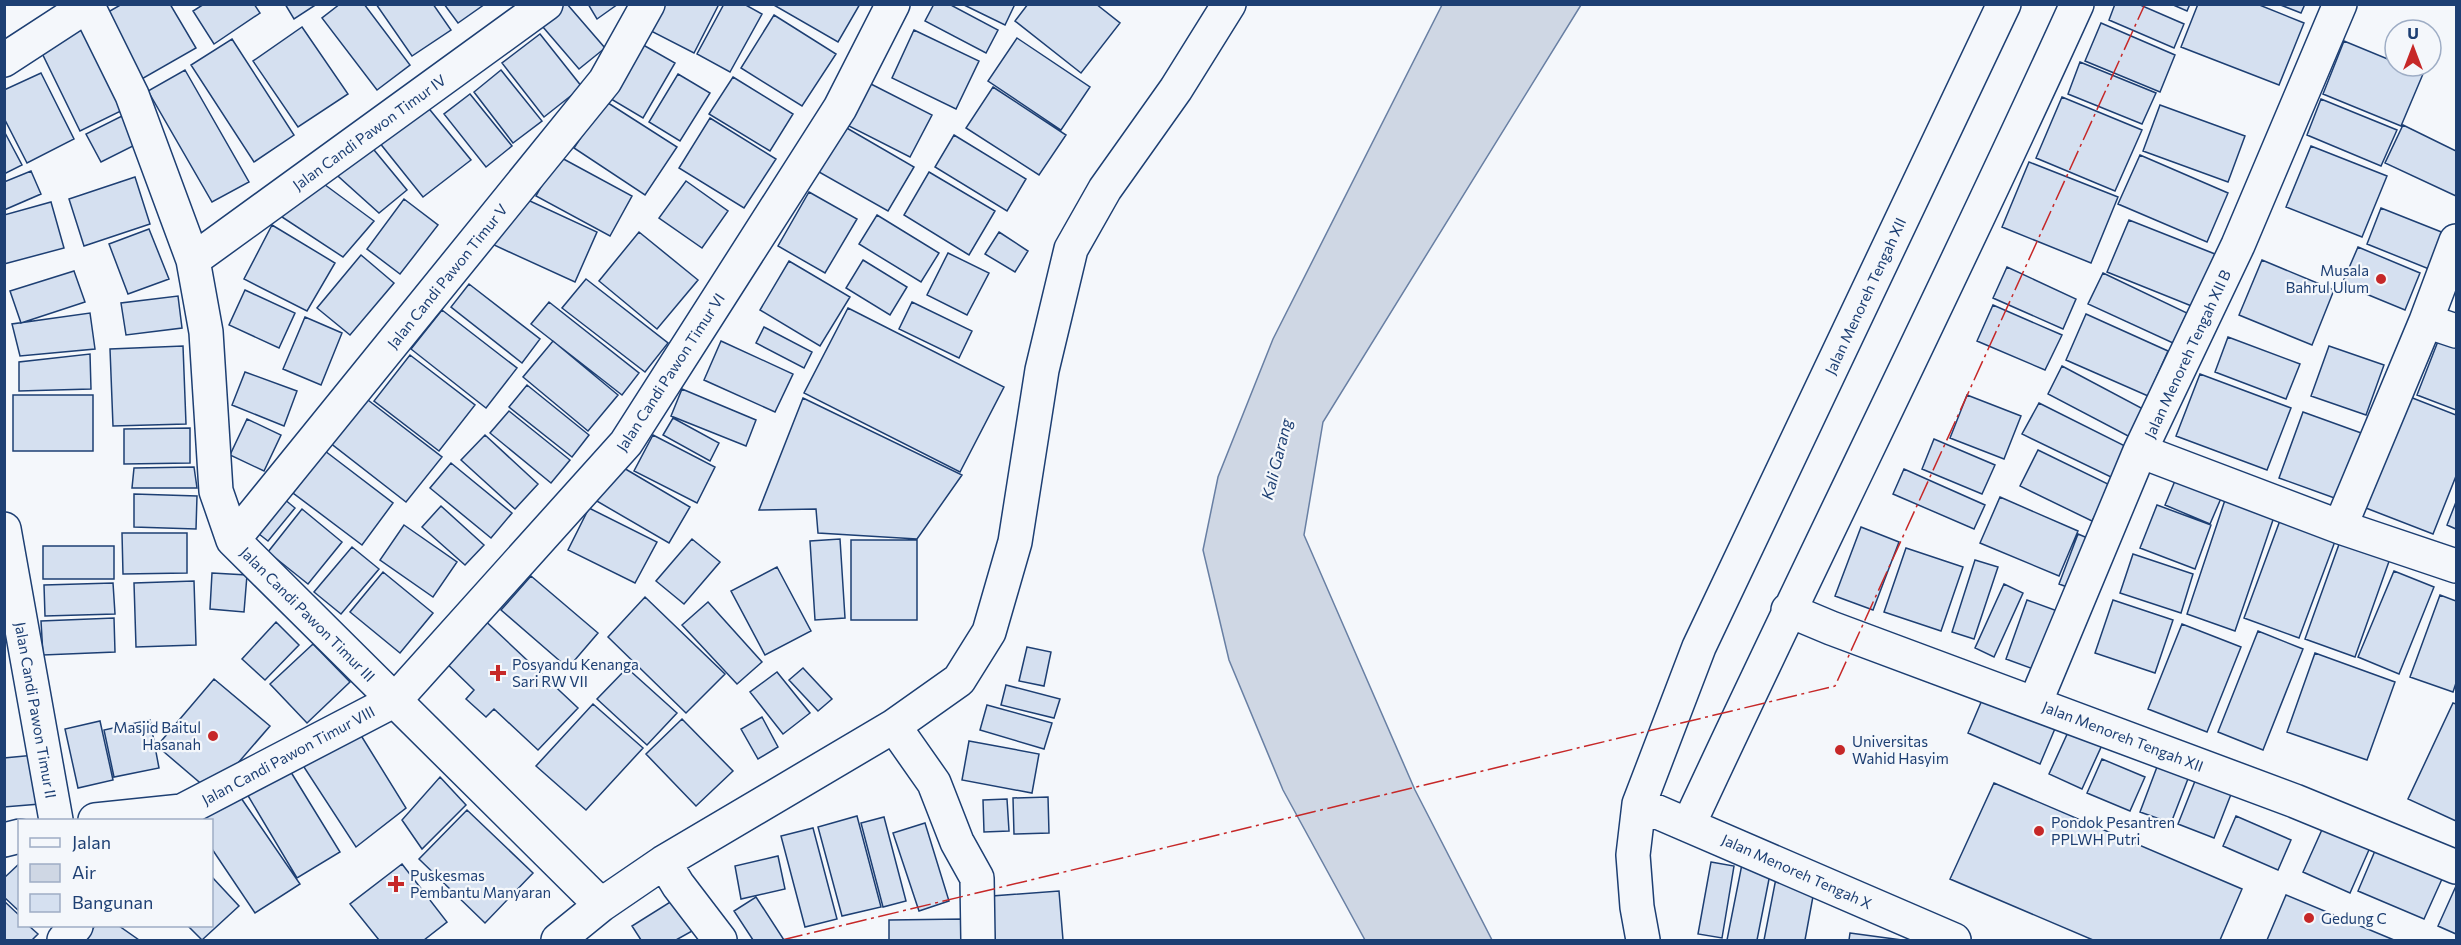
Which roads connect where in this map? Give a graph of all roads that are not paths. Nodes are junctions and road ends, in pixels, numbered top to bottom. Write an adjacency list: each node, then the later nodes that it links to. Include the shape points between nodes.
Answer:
1 (546, 4): 11 (street, Jalan Candi Pawon Timur IV)
2 (648, 4): 17 (street, Jalan Candi Pawon Timur V, via 606,81)
3 (893, 4): 20 (street, Jalan Candi Pawon Timur VI, via 840,108 626,443)
4 (1229, 4): 22 (street, via 1176,89 1105,189 1071,249 1042,370 1015,542 989,632 959,680)
5 (2004, 4): 23 (street, Jalan Menoreh Tengah XII, via 1699,647)
6 (2077, 4): 19 (street)
7 (2340, 4): 14 (street, Jalan Menoreh Tengah XII B, via 2238,245)
8 (89, 5): 9 (street); 11 (street, Jalan Candi Pawon Timur III, via 132,95)
9 (4, 60)
10 (2457, 241): 12 (street)
11 (193, 260): 17 (street, Jalan Candi Pawon Timur III, via 206,332 216,491)
12 (2426, 321): 13 (street); 15 (street)
13 (2457, 331)
14 (2140, 451): 15 (street); 21 (street, Jalan Menoreh Tengah XII B)
15 (2340, 527): 18 (street)
16 (4, 529): 25 (street, Jalan Candi Pawon Timur II)
17 (233, 540): 20 (street, Jalan Candi Pawon Timur III)
18 (2457, 566)
19 (1788, 610): 21 (street, Jalan Menoreh Tengah XII); 27 (street)
20 (395, 700): 24 (street, Jalan Candi Pawon Timur VIII); 30 (street, Jalan Candi Pawon Timur III)
21 (2035, 703): 29 (street, Jalan Menoreh Tengah XII)
22 (894, 726): 28 (street); 35 (street, via 934,783 957,842 977,878)
23 (1639, 804): 27 (street, Jalan Menoreh Tengah X); 36 (street, Jalan Menoreh Tengah XII, via 1633,855)
24 (178, 816): 26 (street, Jalan Candi Pawon Timur VIII)
25 (56, 819)
26 (115, 819)
27 (1689, 824): 37 (street, Jalan Menoreh Tengah X)
28 (664, 862): 30 (street); 34 (street)
29 (2457, 867)
30 (602, 905): 33 (street)
31 (75, 927): 32 (street)
32 (64, 940)
33 (558, 940)
34 (720, 940)
35 (978, 940)
36 (1643, 940)
37 (1954, 940)

